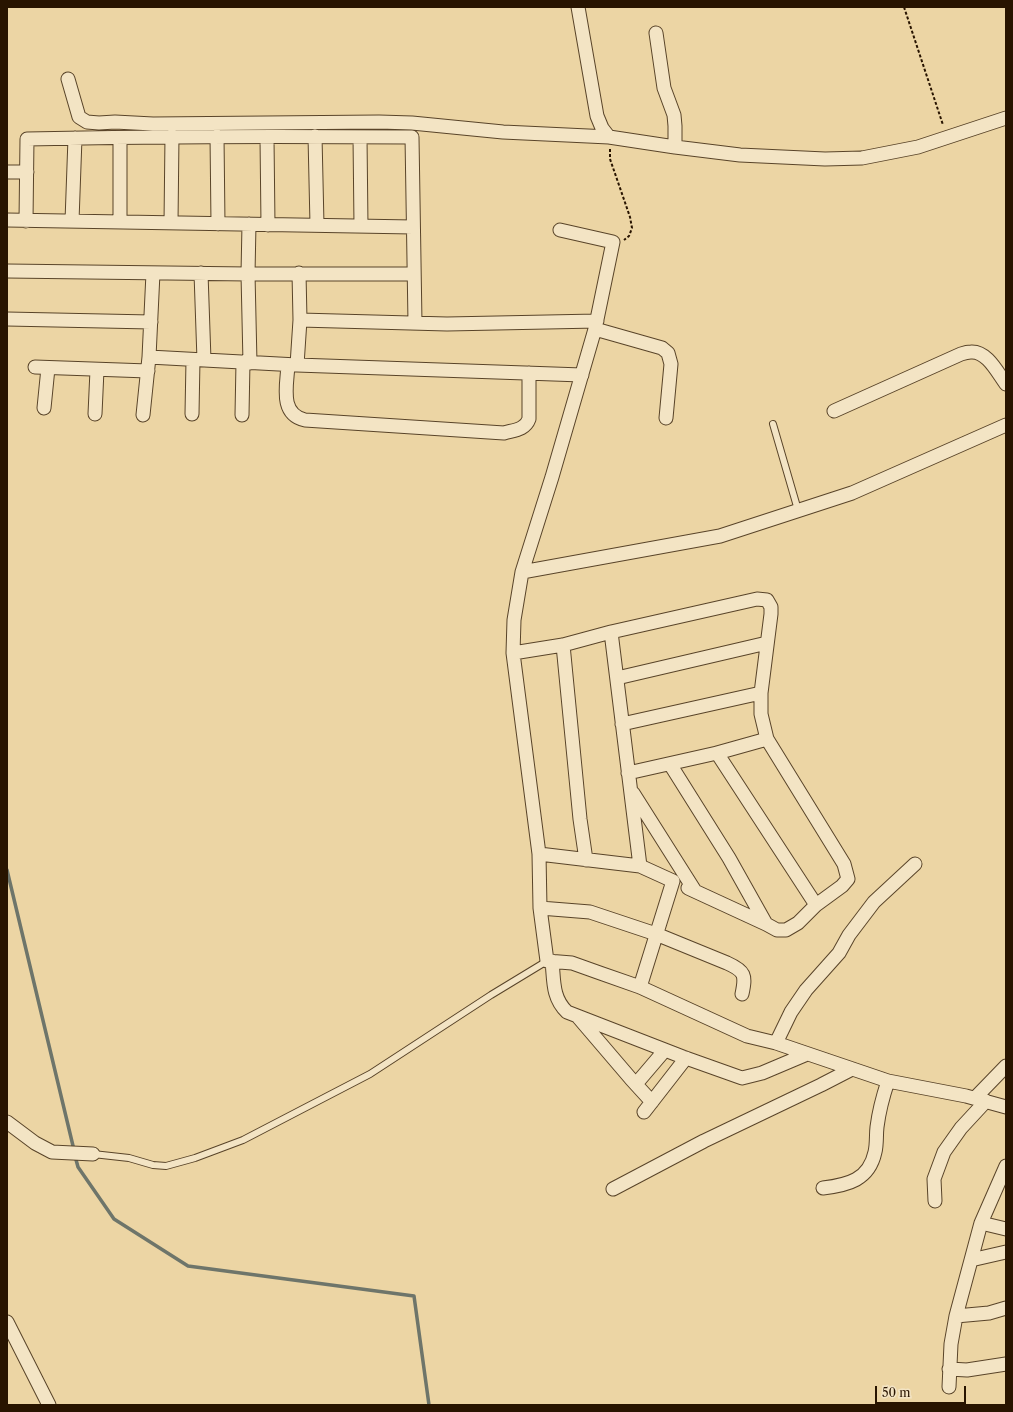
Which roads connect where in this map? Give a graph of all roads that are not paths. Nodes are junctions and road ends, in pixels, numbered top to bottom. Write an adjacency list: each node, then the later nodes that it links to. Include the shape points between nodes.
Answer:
1 (578, 7): 9 (street, via 597,116)
2 (656, 33): 13 (street, via 664,88 674,120)
3 (68, 79): 9 (street, via 79,117 87,122 379,122)
4 (1006, 118): 13 (street, via 918,147 862,158 740,155)
5 (172, 136): 6 (street); 11 (street); 20 (street)
6 (217, 136): 12 (street); 21 (street)
7 (315, 136): 8 (street); 12 (street); 24 (street)
8 (360, 137): 25 (street); 26 (street, via 412,137)
9 (609, 137): 13 (street)
10 (75, 138): 11 (street); 15 (street, via 27,139); 18 (street)
11 (120, 138): 19 (street)
12 (267, 138): 23 (street)
13 (674, 147)
14 (7, 172): 15 (street)
15 (27, 172): 17 (street)
16 (7, 220): 17 (street)
17 (26, 221): 18 (street)
18 (72, 221): 19 (street)
19 (120, 222): 20 (street)
20 (171, 223): 21 (street)
21 (218, 224): 22 (street)
22 (249, 224): 23 (street); 32 (street)
23 (268, 225): 24 (street)
24 (317, 225): 25 (street)
25 (361, 226): 26 (street)
26 (414, 227): 33 (street)
27 (560, 230): 38 (street, via 613,242)
28 (7, 271): 29 (street)
29 (153, 273): 30 (street); 36 (street)
30 (201, 273): 32 (street); 40 (street)
31 (299, 273): 32 (street); 33 (street); 35 (street)
32 (248, 274): 41 (street)
33 (414, 274): 37 (street)
34 (7, 319): 36 (street)
35 (300, 320): 37 (street); 42 (street)
36 (151, 322): 39 (street)
37 (415, 323): 38 (street)
38 (596, 325): 46 (street); 54 (street, via 662,348 668,353 671,364)
39 (149, 358): 40 (street); 44 (street)
40 (198, 360): 41 (street); 51 (street)
41 (246, 363): 42 (street); 53 (street)
42 (293, 365): 45 (street); 45 (street, via 287,404 297,418 504,433 521,428 529,419)
43 (97, 370): 44 (street); 48 (street, via 41,367); 50 (street)
44 (148, 371): 52 (street)
45 (529, 373): 46 (street)
46 (582, 375): 58 (street)
47 (1006, 384): 49 (street, via 987,358 971,352 961,354)
48 (44, 408)
49 (834, 411)
50 (95, 414)
51 (192, 414)
52 (144, 415)
53 (242, 415)
54 (666, 418)
55 (773, 424): 57 (lane)
56 (1006, 425): 57 (street, via 852,493)
57 (798, 510): 58 (street, via 720,536)
58 (522, 572): 62 (street, via 514,620)
59 (611, 632): 60 (street, via 757,599 767,600 771,607); 61 (street); 63 (street)
60 (767, 643): 63 (street); 64 (street)
61 (563, 645): 62 (street); 72 (street)
62 (513, 653): 71 (street)
63 (617, 678): 65 (street)
64 (761, 693): 65 (street); 66 (street, via 760,714)
65 (622, 724): 69 (street)
66 (767, 739): 67 (street); 77 (street, via 847,872 848,879 842,886)
67 (718, 753): 68 (street); 77 (street)
68 (670, 764): 69 (street); 79 (street, via 729,858)
69 (628, 773): 70 (street)
70 (631, 790): 74 (street); 76 (street)
71 (539, 854): 72 (street); 78 (street)
72 (586, 860): 74 (street)
73 (915, 864): 85 (street, via 874,902 838,953 806,990 791,1012)
74 (640, 866): 75 (street)
75 (673, 882): 76 (street); 80 (street)
76 (695, 891): 79 (street)
77 (816, 905): 79 (street, via 798,923 786,930 777,930)
78 (540, 908): 80 (street, via 590,912); 81 (street)
79 (766, 924)
80 (656, 934): 82 (street); 83 (street, via 736,967 745,979)
81 (549, 961): 82 (street, via 572,963); 84 (street, via 560,1005 567,1012); 96 (lane, via 491,995 370,1074 243,1140 166,1166)
82 (640, 987): 85 (street, via 747,1036)
83 (742, 994)
84 (577, 1016): 86 (street); 92 (street)
85 (776, 1043): 87 (street)
86 (665, 1050): 88 (street); 92 (street)
87 (807, 1054): 88 (street, via 762,1073 742,1078); 90 (street)
88 (686, 1058): 92 (street, via 648,1107)
89 (1006, 1066): 93 (street)
90 (852, 1069): 91 (street); 99 (street, via 704,1141)
91 (888, 1081): 93 (street); 98 (street, via 882,1100 875,1152 869,1168 858,1179 843,1186)
92 (636, 1084)
93 (980, 1100): 94 (street); 100 (street, via 944,1152 934,1179)
94 (1006, 1107)
95 (7, 1122): 96 (street, via 52,1152)
96 (93, 1154)
97 (1006, 1167): 101 (street)
98 (824, 1188)
99 (613, 1189)
100 (935, 1200)
101 (981, 1223): 102 (street); 104 (street)
102 (1006, 1228)
103 (1006, 1252): 104 (street)
104 (971, 1260): 106 (street)
105 (1006, 1308): 106 (street, via 989,1313)
106 (956, 1316): 109 (street)
107 (7, 1322): 111 (street)
108 (1006, 1364): 109 (street, via 967,1370)
109 (949, 1369): 110 (street)
110 (949, 1387)
111 (49, 1405)

